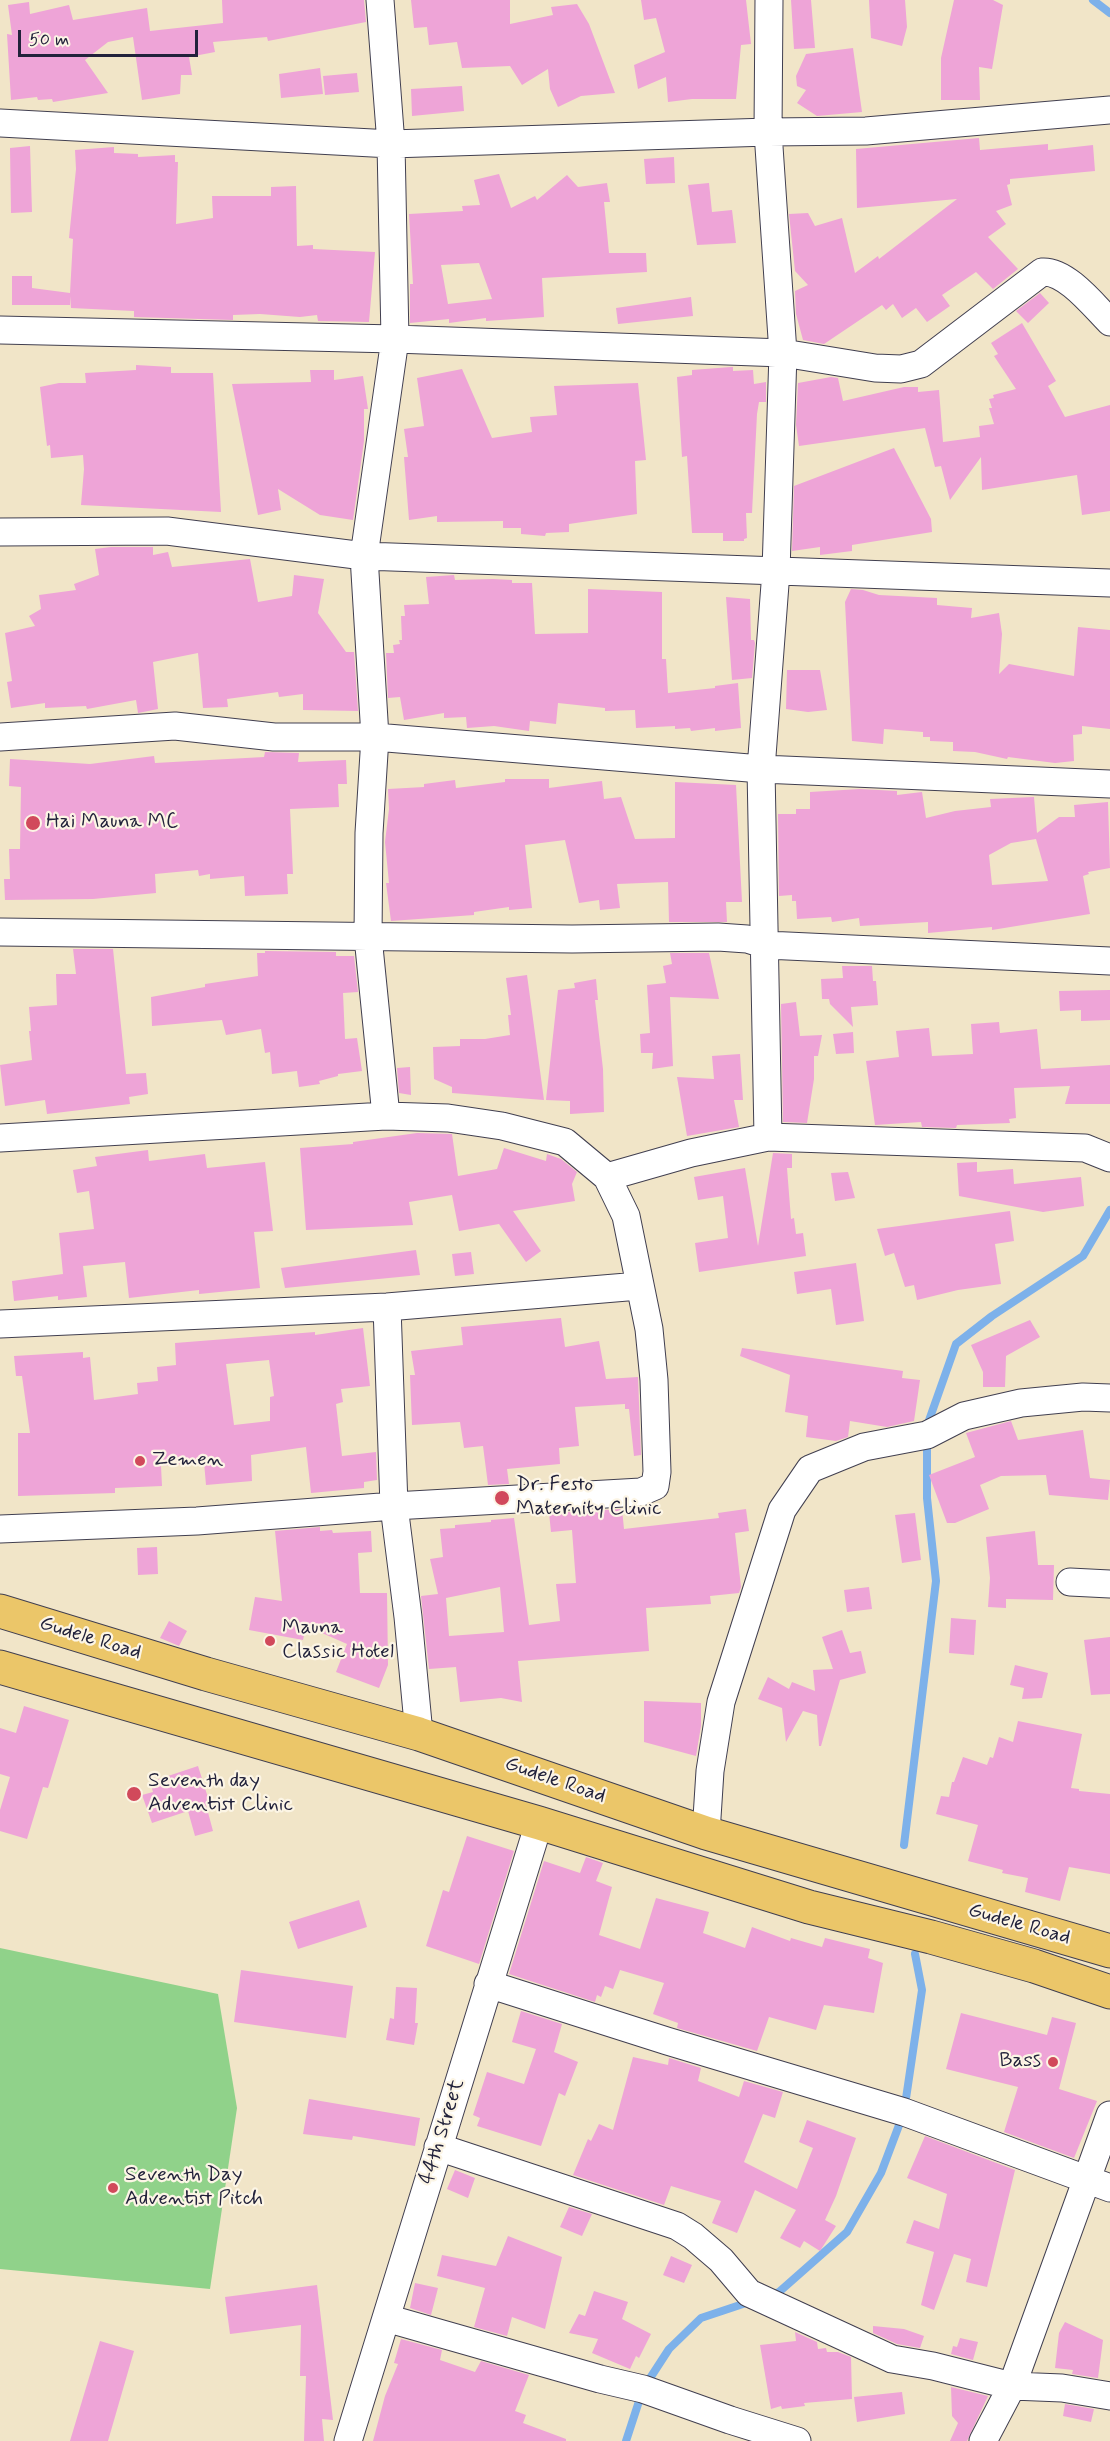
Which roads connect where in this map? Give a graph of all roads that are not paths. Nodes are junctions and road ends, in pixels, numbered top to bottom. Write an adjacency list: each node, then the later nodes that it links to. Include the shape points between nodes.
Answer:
1 (380, 0): 6 (street)
2 (769, 0): 5 (street)
3 (1110, 110): 5 (street, via 866,131)
4 (0, 123): 6 (street)
5 (768, 132): 6 (street); 10 (street)
6 (391, 144): 9 (street)
7 (1110, 322): 10 (street, via 1058,274 1042,272 921,364 901,369 875,368)
8 (0, 330): 9 (street)
9 (395, 339): 10 (street); 12 (street)
10 (783, 353): 13 (street)
11 (0, 532): 12 (street, via 167,531)
12 (364, 556): 13 (street); 16 (street)
13 (776, 570): 14 (street); 17 (street)
14 (1110, 583)
15 (0, 737): 16 (street, via 175,726 274,737)
16 (375, 737): 17 (street); 20 (street)
17 (760, 769): 18 (street); 21 (street)
18 (1110, 783)
19 (0, 932): 20 (street)
20 (368, 937): 21 (street, via 718,937); 23 (street)
21 (766, 945): 22 (street); 24 (street)
22 (1110, 961)
23 (386, 1116): 25 (street); 27 (street, via 448,1118 502,1126 565,1142)
24 (768, 1137): 26 (street, via 1086,1148); 27 (street, via 691,1153)
25 (0, 1138)
26 (1110, 1158)
27 (607, 1177): 28 (street, via 626,1216)
28 (639, 1286): 29 (street); 32 (street, via 649,1329 654,1380 655,1486 641,1492)
29 (387, 1307): 30 (street); 32 (street)
30 (0, 1324)
31 (1110, 1398): 40 (street, via 1021,1403 964,1416 927,1435 864,1448 810,1470 782,1510 722,1702 710,1771)
32 (394, 1506): 33 (street, via 197,1521); 38 (street)
33 (0, 1529)
34 (1070, 1582): 35 (street)
35 (1110, 1584)
36 (0, 1611): 38 (highway, Gudele Road)
37 (0, 1666): 39 (highway, Gudele Road)
38 (419, 1734): 40 (highway, Gudele Road)
39 (539, 1823): 42 (street, 44th Street); 43 (highway, Gudele Road, via 809,1907 1034,1966)
40 (706, 1833): 41 (highway, Gudele Road)
41 (1110, 1951)
42 (488, 1984): 45 (street, 44th Street); 46 (street, via 904,2112)
43 (1110, 1992)
44 (1110, 2115): 46 (street)
45 (438, 2147): 47 (street, 44th Street); 48 (street, via 677,2226 721,2260 749,2293 892,2359)
46 (1099, 2184): 48 (street)
47 (386, 2318): 50 (street, 44th Street); 51 (street, via 643,2389)
48 (1012, 2386): 49 (street, via 1062,2388); 52 (street)
49 (1110, 2396)
50 (348, 2441)
51 (797, 2441)
52 (983, 2441)

